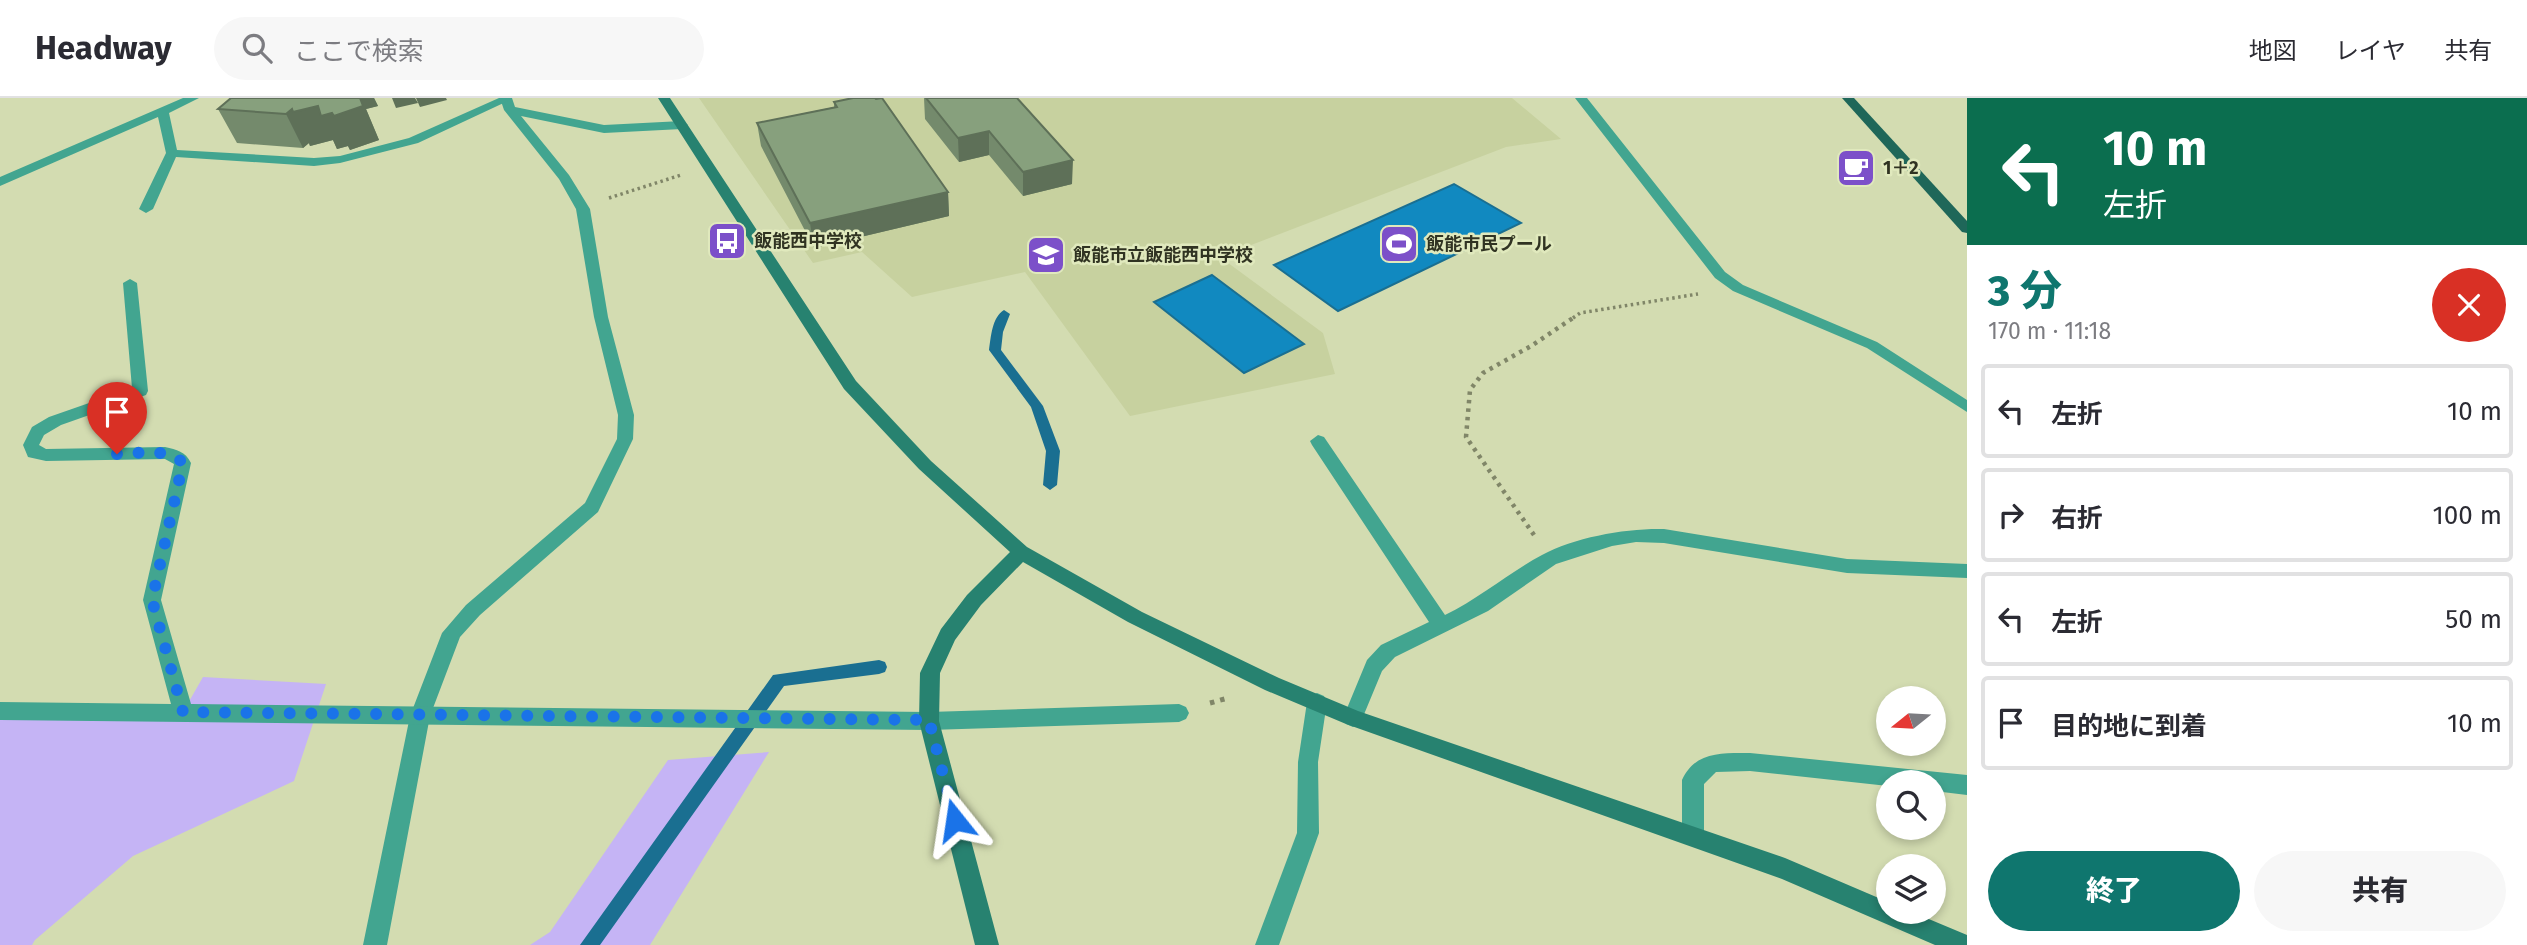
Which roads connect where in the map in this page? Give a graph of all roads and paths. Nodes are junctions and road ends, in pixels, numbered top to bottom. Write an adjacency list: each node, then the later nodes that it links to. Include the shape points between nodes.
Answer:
1 (193, 98): 6 (street)
2 (664, 98): 7 (street)
3 (1581, 98): 15 (street, via 1720,275)
4 (1848, 98): 13 (main road)
5 (507, 102): 7 (street, via 604,129); 8 (street, via 421,140 335,161); 11 (street)
6 (163, 113): 8 (street); 10 (street)
7 (682, 125): 9 (street)
8 (172, 153): 12 (street)
9 (709, 167): 11 (path); 18 (street, via 850,385 925,465)
10 (0, 181)
11 (582, 206): 26 (street, via 601,317 626,415 625,439 592,507 473,610 452,634)
12 (146, 209)
13 (1967, 229)
14 (130, 283): 24 (street, via 141,391 55,421 38,431 31,445 34,453 46,455 165,453 183,463 152,600)
15 (1738, 288): 16 (street, via 1872,345); 19 (path, via 1580,313 1483,373 1470,390 1466,437)
16 (1967, 407)
17 (1318, 441): 21 (street)
18 (1021, 552): 22 (street, via 1135,617); 28 (street, via 974,600 948,635 929,673)
19 (1550, 559): 20 (street, via 1611,538 1636,535 1847,566); 21 (street, via 1481,606)
20 (1967, 572)
21 (1441, 625): 27 (street, via 1388,651 1374,666)
22 (1317, 702): 27 (street); 33 (street, via 1308,762 1308,832)
23 (0, 711): 24 (street)
24 (183, 712): 26 (street)
25 (1179, 713): 28 (street)
26 (420, 716): 28 (street); 31 (street)
27 (1353, 718): 30 (street)
28 (929, 720): 32 (street)
29 (1967, 785): 30 (street, via 1750,762 1712,763 1693,780)
30 (1693, 836): 34 (street, via 1785,869)
31 (376, 945)
32 (987, 945)
33 (1268, 945)
34 (1963, 945)

